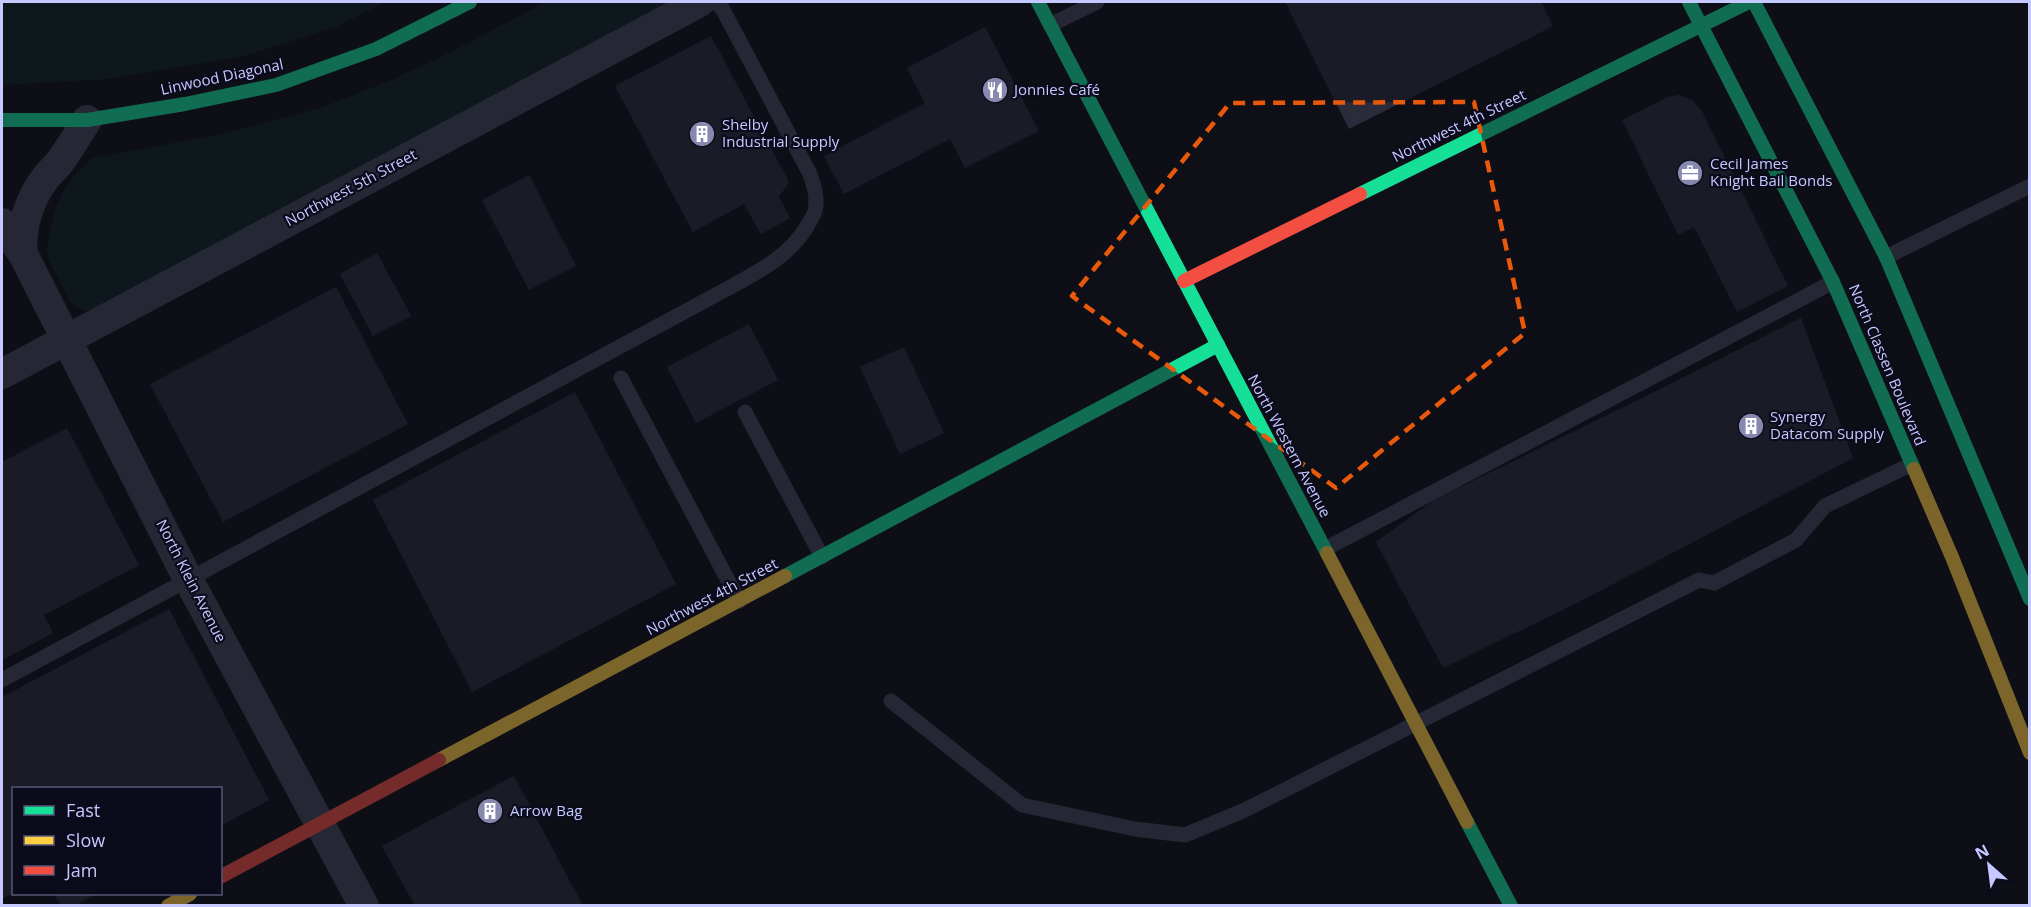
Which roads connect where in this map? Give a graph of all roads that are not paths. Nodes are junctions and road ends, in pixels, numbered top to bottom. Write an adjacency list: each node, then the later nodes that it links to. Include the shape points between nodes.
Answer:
1 (470, 2): 11 (main road, Linwood Diagonal, via 376,49 276,85)
2 (1038, 2): 8 (main road, North Western Avenue)
3 (1097, 2): 8 (lane)
4 (1689, 2): 9 (main road, North Classen Boulevard)
5 (1749, 2): 9 (main road, Northwest 4th Street)
6 (1754, 2): 15 (main road)
7 (704, 3): 18 (street, Northwest 5th Street); 26 (lane, via 722,8 810,174 816,194 815,213 787,252 736,284)
8 (1050, 25): 16 (main road, North Western Avenue)
9 (1701, 25): 16 (main road, Northwest 4th Street); 17 (main road, North Classen Boulevard)
10 (2, 120): 11 (main road, Linwood Diagonal)
11 (87, 120): 14 (street, North Klein Avenue, via 35,195 27,214)
12 (2030, 186): 15 (lane)
13 (2, 223): 14 (street, North Klein Avenue)
14 (24, 254): 18 (street, North Klein Avenue)
15 (1886, 257): 27 (main road)
16 (1184, 281): 19 (main road, North Western Avenue)
17 (1833, 282): 23 (main road, North Classen Boulevard); 24 (lane)
18 (68, 338): 20 (street, Northwest 5th Street); 26 (street, North Klein Avenue)
19 (1218, 345): 24 (main road, North Western Avenue); 25 (main road, Northwest 4th Street)
20 (2, 374)
21 (621, 378): 28 (lane)
22 (745, 412): 25 (lane)
23 (1912, 464): 30 (main road, North Classen Boulevard); 32 (lane, via 1825,506 1796,540 1714,583 1699,580)
24 (1325, 549): 32 (main road, North Western Avenue)
25 (822, 556): 28 (main road, Northwest 4th Street)
26 (188, 579): 29 (lane); 34 (street, North Klein Avenue)
27 (2030, 599)
28 (739, 601): 34 (main road, Northwest 4th Street)
29 (2, 680)
30 (2019, 699): 33 (main road, North Classen Boulevard)
31 (891, 701): 32 (lane, via 1022,805 1135,829 1185,835 1245,810)
32 (1415, 723): 39 (main road, North Western Avenue)
33 (2030, 753)
34 (319, 825): 35 (main road, Northwest 4th Street); 38 (street, North Klein Avenue)
35 (222, 876)
36 (188, 895): 37 (main road)
37 (168, 906)
38 (364, 906)
39 (1511, 906)

